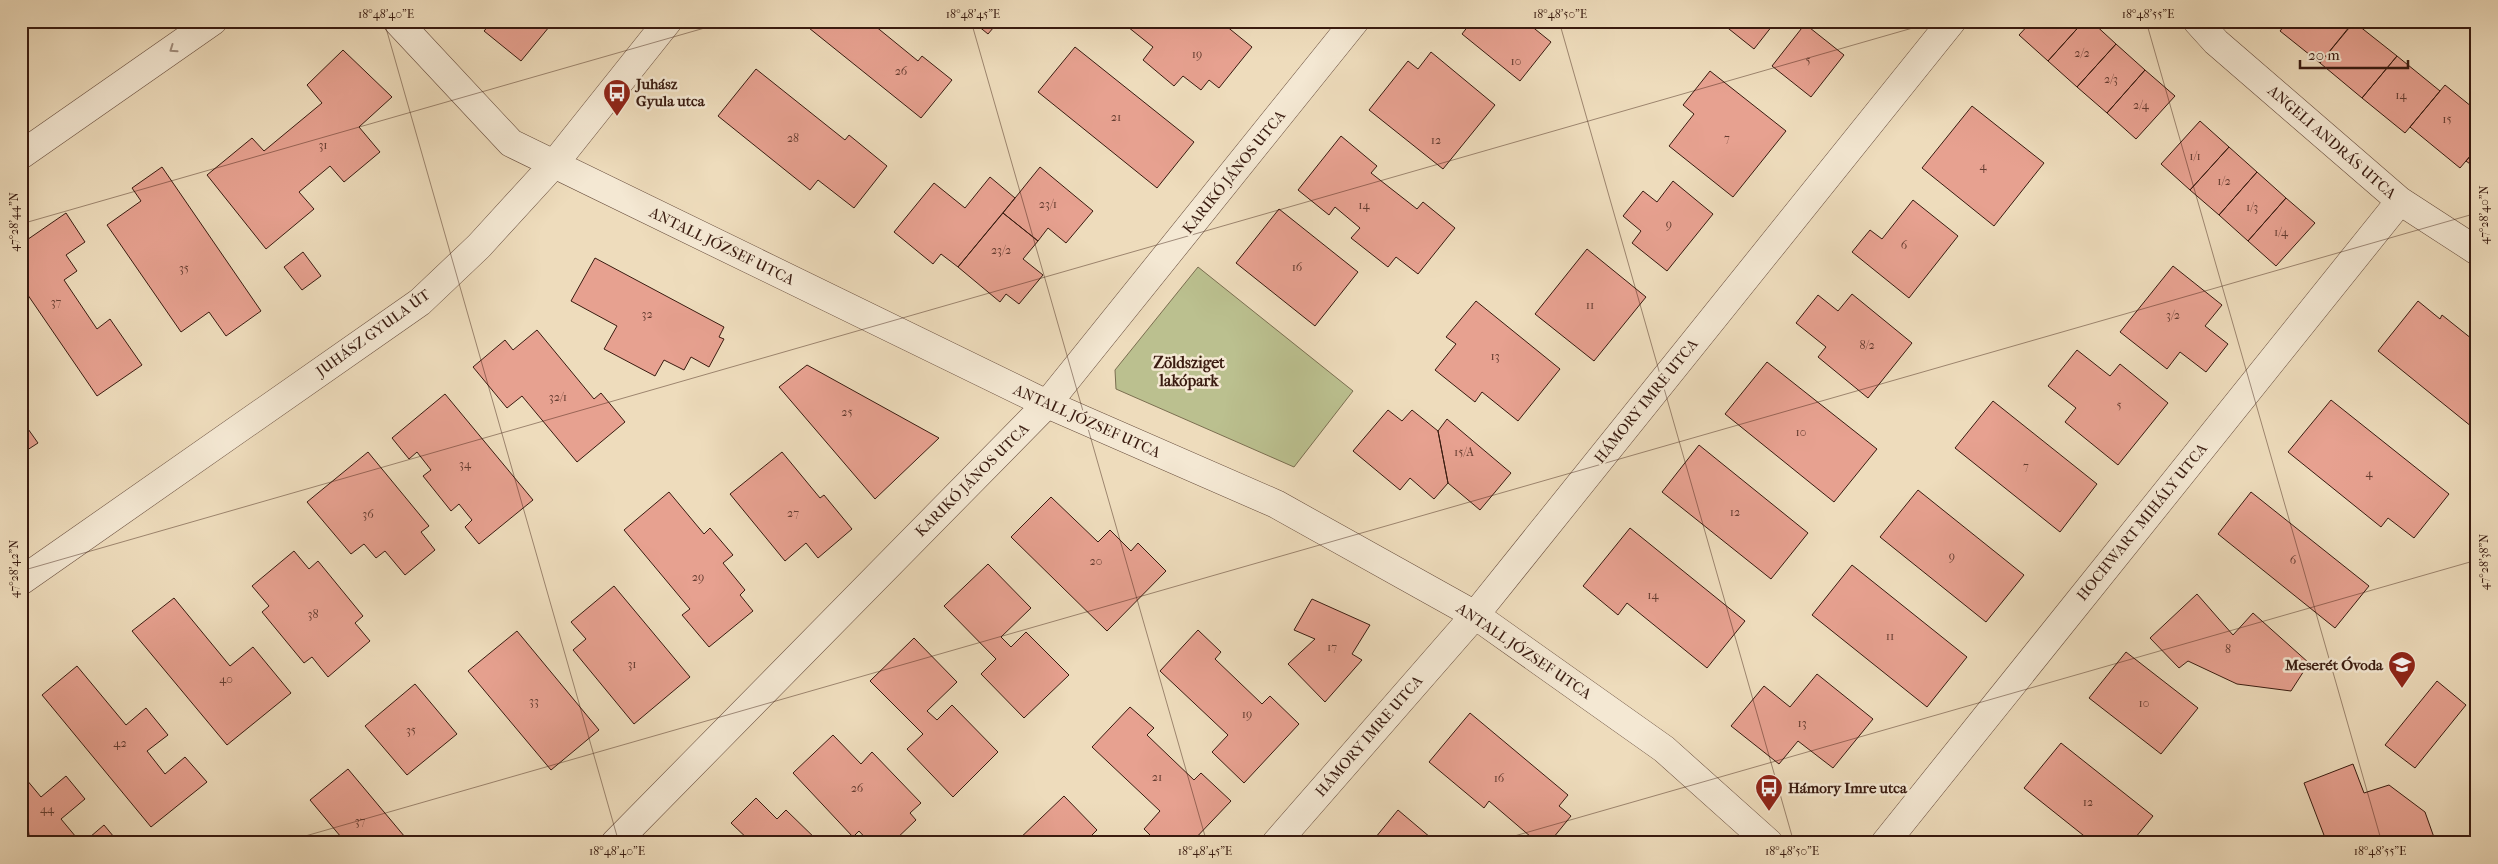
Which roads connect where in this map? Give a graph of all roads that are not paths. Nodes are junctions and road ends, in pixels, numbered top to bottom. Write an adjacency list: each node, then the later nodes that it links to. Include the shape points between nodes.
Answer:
1 (213, 21): 7 (street, one-way to 7)
2 (397, 21): 8 (street, ANTALL JÓZSEF UTCA, via 511,143)
3 (668, 21): 8 (street, JUHÁSZ GYULA ÚT)
4 (1355, 21): 11 (street, KARIKÓ JÁNOS UTCA)
5 (1952, 21): 13 (street, HÁMORY IMRE UTCA)
6 (2197, 21): 9 (street, ANGELI ANDRÁS UTCA, via 2216,42)
7 (21, 155)
8 (554, 164): 11 (street, ANTALL JÓZSEF UTCA); 12 (street, JUHÁSZ GYULA ÚT, via 479,246 420,302)
9 (2400, 201): 10 (street, ANGELI ANDRÁS UTCA); 17 (street, HOCHWART MIHÁLY UTCA)
10 (2477, 251)
11 (1047, 404): 13 (street, ANTALL JÓZSEF UTCA, via 1276,504); 14 (street, KARIKÓ JÁNOS UTCA)
12 (21, 581)
13 (1475, 615): 15 (street, HÁMORY IMRE UTCA); 16 (street, ANTALL JÓZSEF UTCA, via 1664,749)
14 (615, 843)
15 (1276, 843)
16 (1768, 843)
17 (1885, 843)

